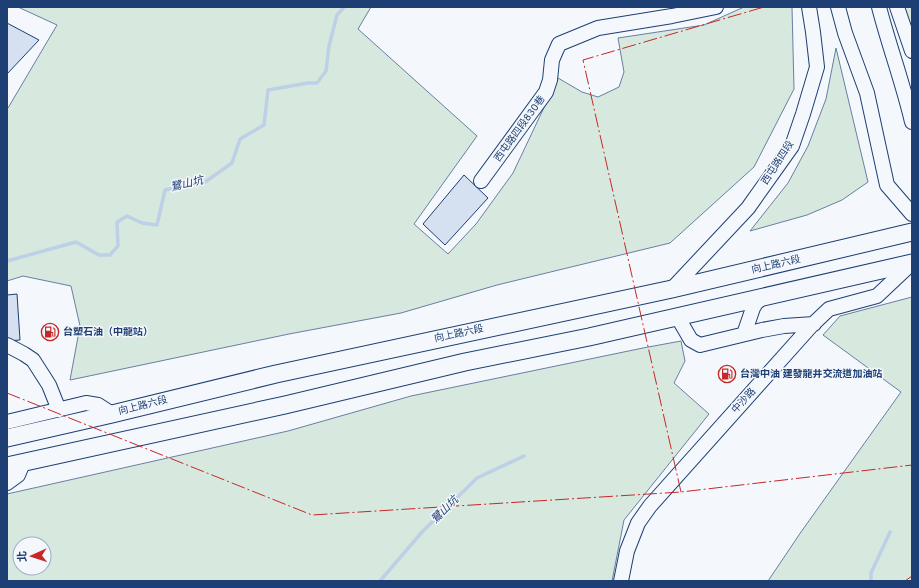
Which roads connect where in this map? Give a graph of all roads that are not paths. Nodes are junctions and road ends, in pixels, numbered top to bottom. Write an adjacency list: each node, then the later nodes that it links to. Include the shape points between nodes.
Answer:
1 (716, 7): 10 (street, 西屯路四段830巷, via 598,28 559,44 552,60 546,92)
2 (808, 7): 8 (street, 西屯路四段)
3 (819, 7): 8 (street)
4 (838, 7): 11 (street, via 867,93 887,185)
5 (879, 7): 9 (street)
6 (897, 7): 7 (street)
7 (912, 51)
8 (817, 67): 14 (street, 西屯路四段, via 792,146 748,208)
9 (912, 122)
10 (481, 181)
11 (912, 214)
12 (912, 232): 14 (main road, 向上路六段)
13 (912, 263): 15 (main road); 17 (street, 中沙路, via 877,296 829,309)
14 (672, 289): 21 (main road, 向上路六段, via 276,374)
15 (764, 296): 16 (main road); 18 (street, via 753,308)
16 (678, 316): 18 (street, via 692,340 700,345); 24 (main road)
17 (814, 324): 18 (street, via 784,326); 26 (street, 中沙路, via 650,506 638,524 627,551)
18 (744, 334)
19 (7, 345): 20 (street, via 33,360 49,385)
20 (59, 410): 21 (street, via 86,403 98,405); 22 (street)
21 (112, 414): 23 (main road, 向上路六段)
22 (7, 422)
23 (7, 438)
24 (15, 465): 25 (street, via 18,475)
25 (7, 483)
26 (621, 581)

